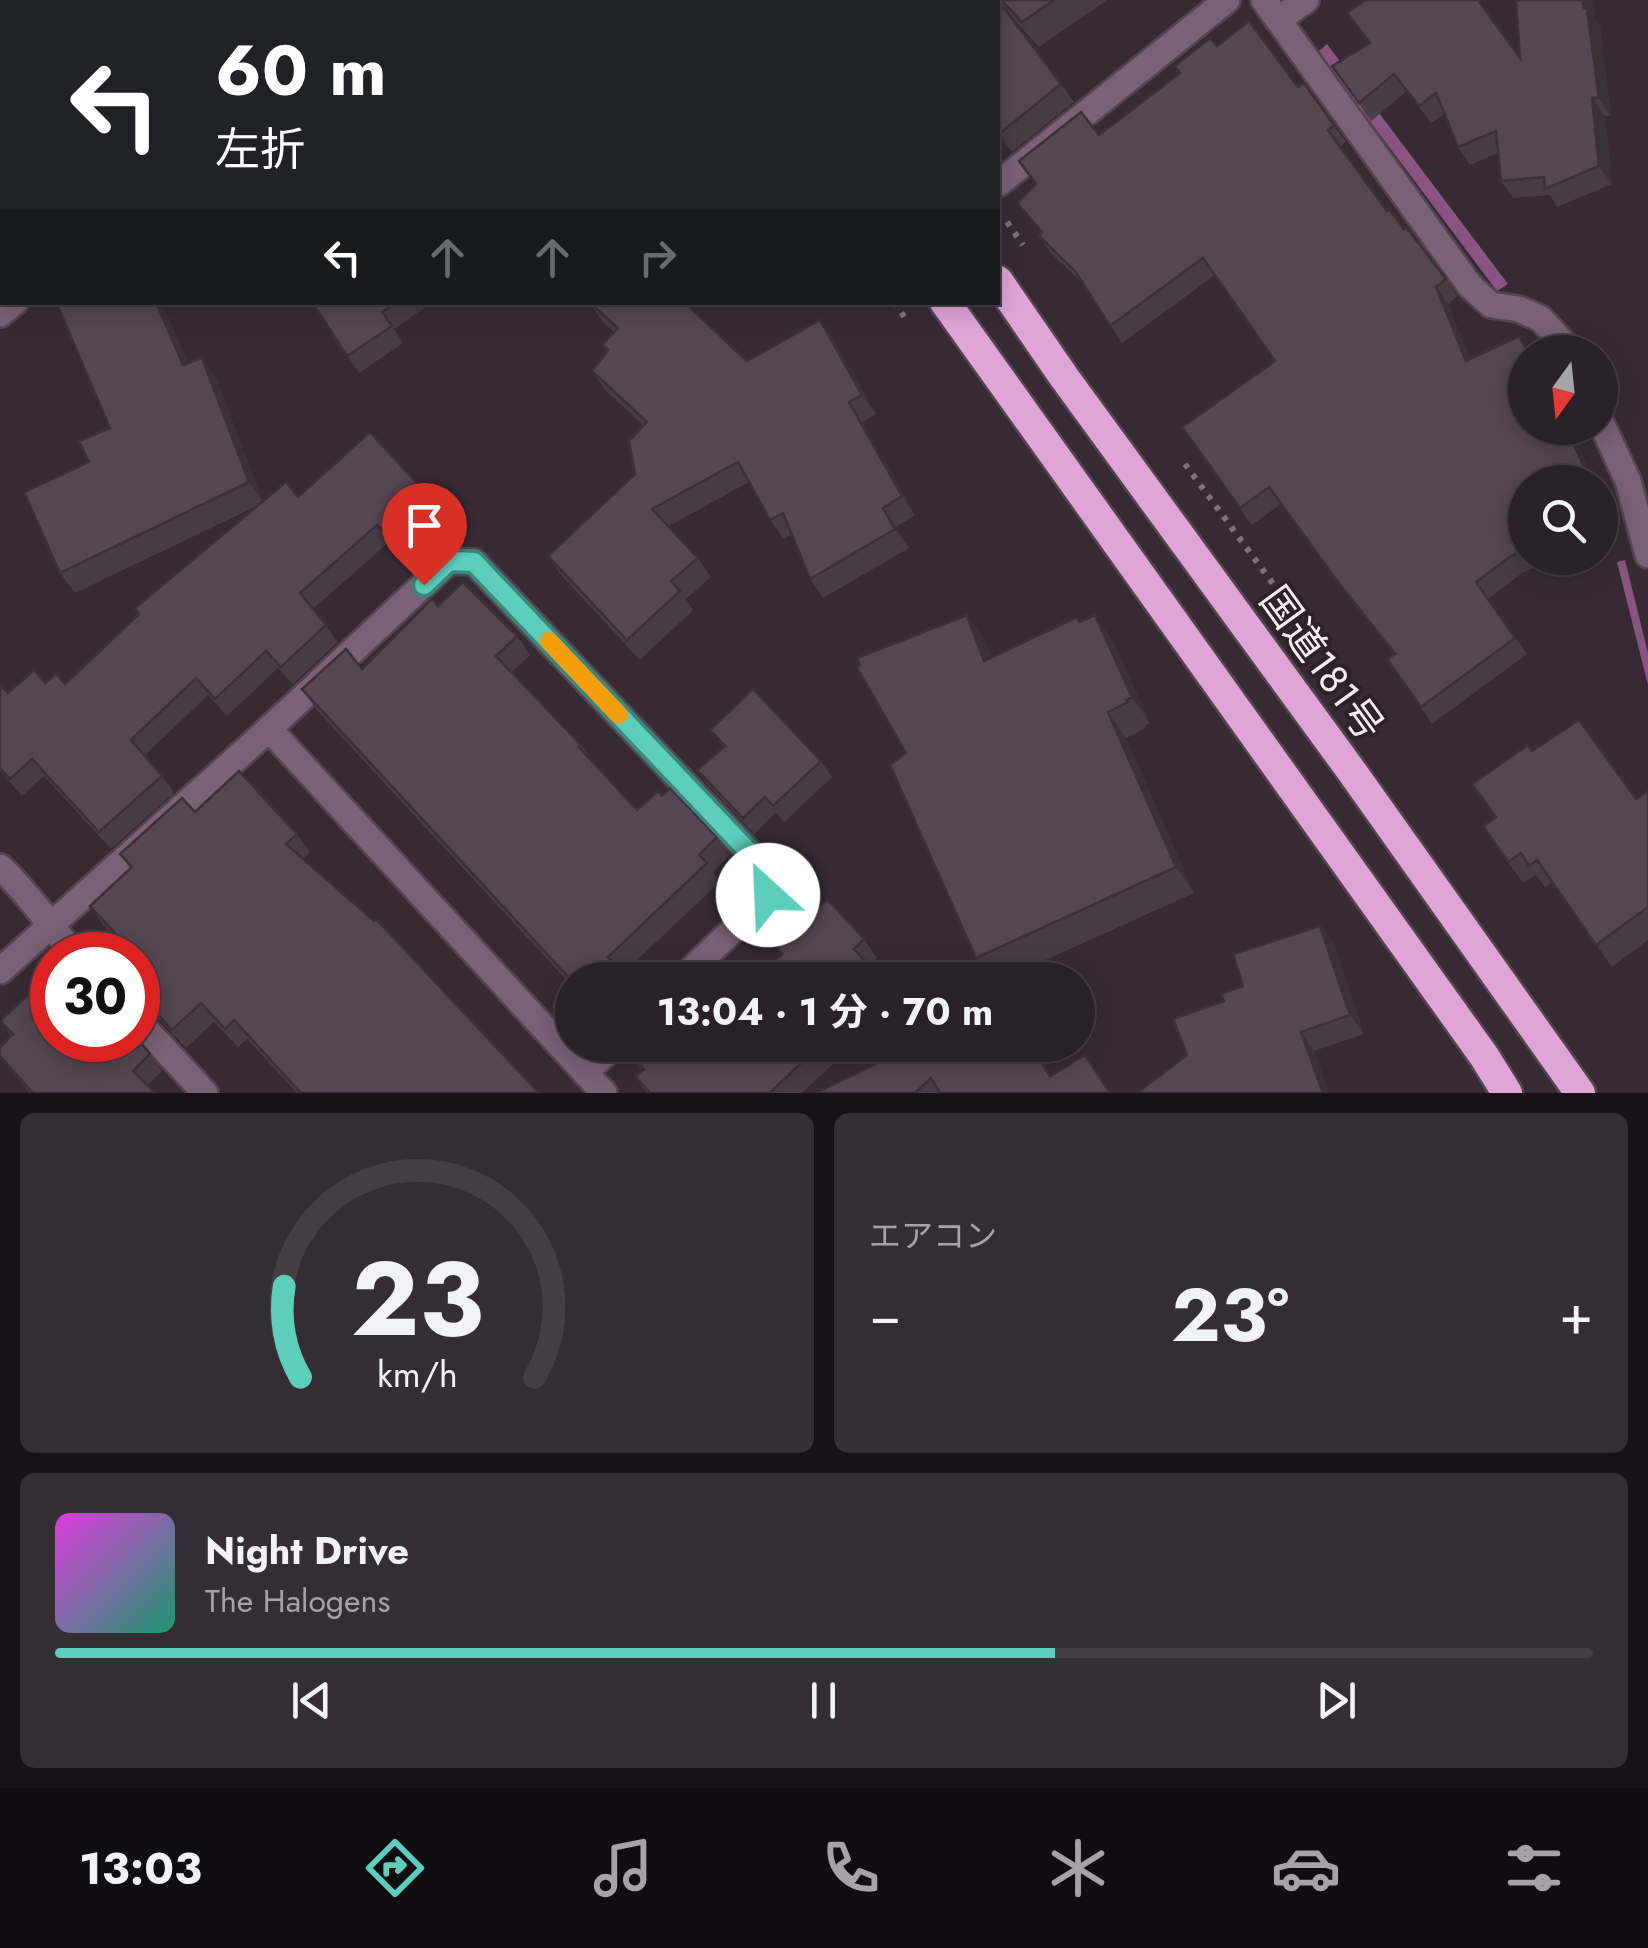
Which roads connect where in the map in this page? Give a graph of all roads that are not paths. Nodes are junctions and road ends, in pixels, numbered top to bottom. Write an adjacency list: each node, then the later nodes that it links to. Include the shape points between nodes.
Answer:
1 (1227, 0): 4 (street)
2 (1306, 0): 3 (street)
3 (1271, 10): 7 (street, via 1470,286 1491,305 1542,320)
4 (1000, 182)
5 (1000, 285): 22 (highway, 国道181号)
6 (947, 305): 21 (highway)
7 (1556, 335)
8 (1611, 445): 9 (street)
9 (1648, 555)
10 (269, 729): 12 (street); 14 (street, via 449,561 474,562 766,870 768,895); 18 (street)
11 (0, 867): 12 (street)
12 (49, 926): 13 (street); 15 (street)
13 (55, 932)
14 (699, 962)
15 (0, 972)
16 (160, 1044): 19 (street)
17 (596, 1062): 18 (street)
18 (585, 1073): 20 (street)
19 (205, 1093)
20 (604, 1093)
21 (1507, 1093)
22 (1580, 1093)

